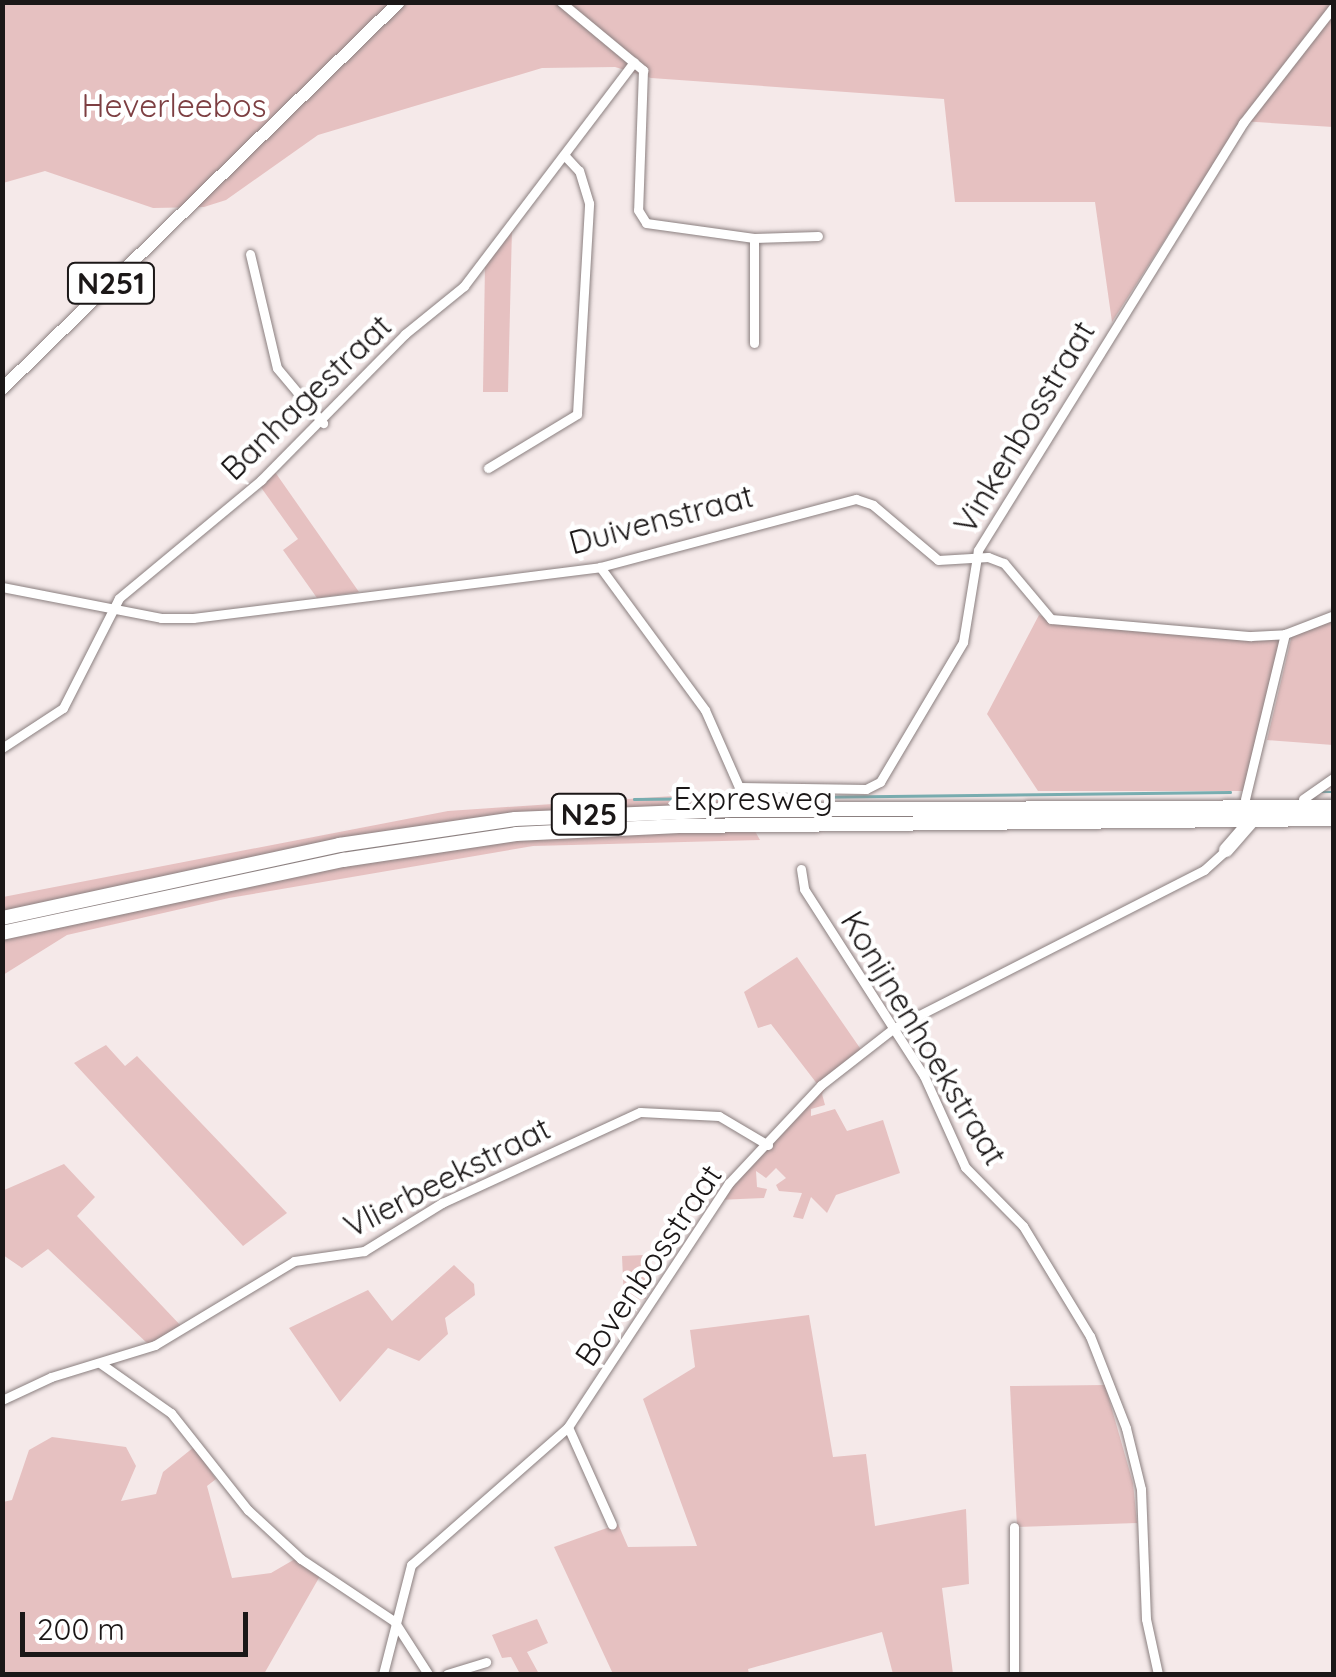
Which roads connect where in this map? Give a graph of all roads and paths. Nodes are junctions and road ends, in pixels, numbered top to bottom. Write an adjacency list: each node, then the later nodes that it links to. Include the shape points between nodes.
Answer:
1 (399, 2): 10 (main road, N251)
2 (561, 2): 4 (street)
3 (1334, 6): 13 (street, Vinkenbosstraat, via 1243,122 1198,202 1104,338)
4 (638, 66): 5 (street, Banhagestraat); 7 (street, via 640,218 657,227)
5 (564, 156): 11 (street, Banhagestraat, via 485,264 405,334); 12 (street, via 579,171 589,203 577,414)
6 (818, 236): 7 (street)
7 (754, 238): 9 (street)
8 (250, 254): 11 (street, via 277,368)
9 (754, 344)
10 (2, 389)
11 (323, 423): 16 (street, Banhagestraat)
12 (488, 468)
13 (975, 558): 14 (street, Duivenstraat, via 938,560 873,504 846,499); 14 (street, Vinkenbosstraat, via 963,642 880,782 866,788 739,787 705,710); 18 (street, Duivenstraat, via 1004,563 1051,619)
14 (600, 566): 16 (street, Duivenstraat, via 193,618)
15 (2, 588): 16 (street, Duivenstraat)
16 (112, 610): 19 (street, Banhagestraat, via 63,708)
17 (1334, 615): 18 (street, Duivenstraat)
18 (1285, 634): 22 (street)
19 (2, 748)
20 (1334, 776): 21 (street)
21 (1303, 799)
22 (1251, 804): 23 (highway, Expresweg / N25); 29 (highway, Expresweg / N25, via 514,819 355,842)
23 (1334, 807)
24 (1252, 819): 25 (highway, Expresweg / N25); 26 (highway, Expresweg / N25); 27 (highway)
25 (1218, 820): 27 (highway, via 1227,830); 30 (highway, Expresweg / N25, via 516,834 343,860)
26 (1334, 820)
27 (1226, 850): 31 (street, Bovenbosstraat, via 1204,870)
28 (801, 869): 31 (street, Konijnenhoekstraat, via 804,889)
29 (2, 918)
30 (2, 933)
31 (894, 1028): 32 (street, Bovenbosstraat, via 821,1085); 44 (street, Konijnenhoekstraat, via 966,1167 1012,1213 1064,1288 1113,1389 1141,1489 1146,1619)
32 (768, 1146): 33 (street, Vlierbeekstraat, via 719,1116 640,1112 442,1203 364,1250 294,1261 155,1345); 35 (street, Bovenbosstraat, via 729,1183)
33 (100, 1363): 34 (street, Vlierbeekstraat); 38 (street, via 168,1410 248,1510 301,1559)
34 (2, 1400)
35 (568, 1426): 36 (street); 38 (street, Bovenbosstraat, via 420,1555)
36 (612, 1525)
37 (1014, 1527): 43 (street)
38 (394, 1620): 40 (street, Bovenbosstraat); 41 (street)
39 (486, 1662): 42 (street)
40 (383, 1674)
41 (428, 1674)
42 (447, 1674)
43 (1014, 1674)
44 (1158, 1674)

